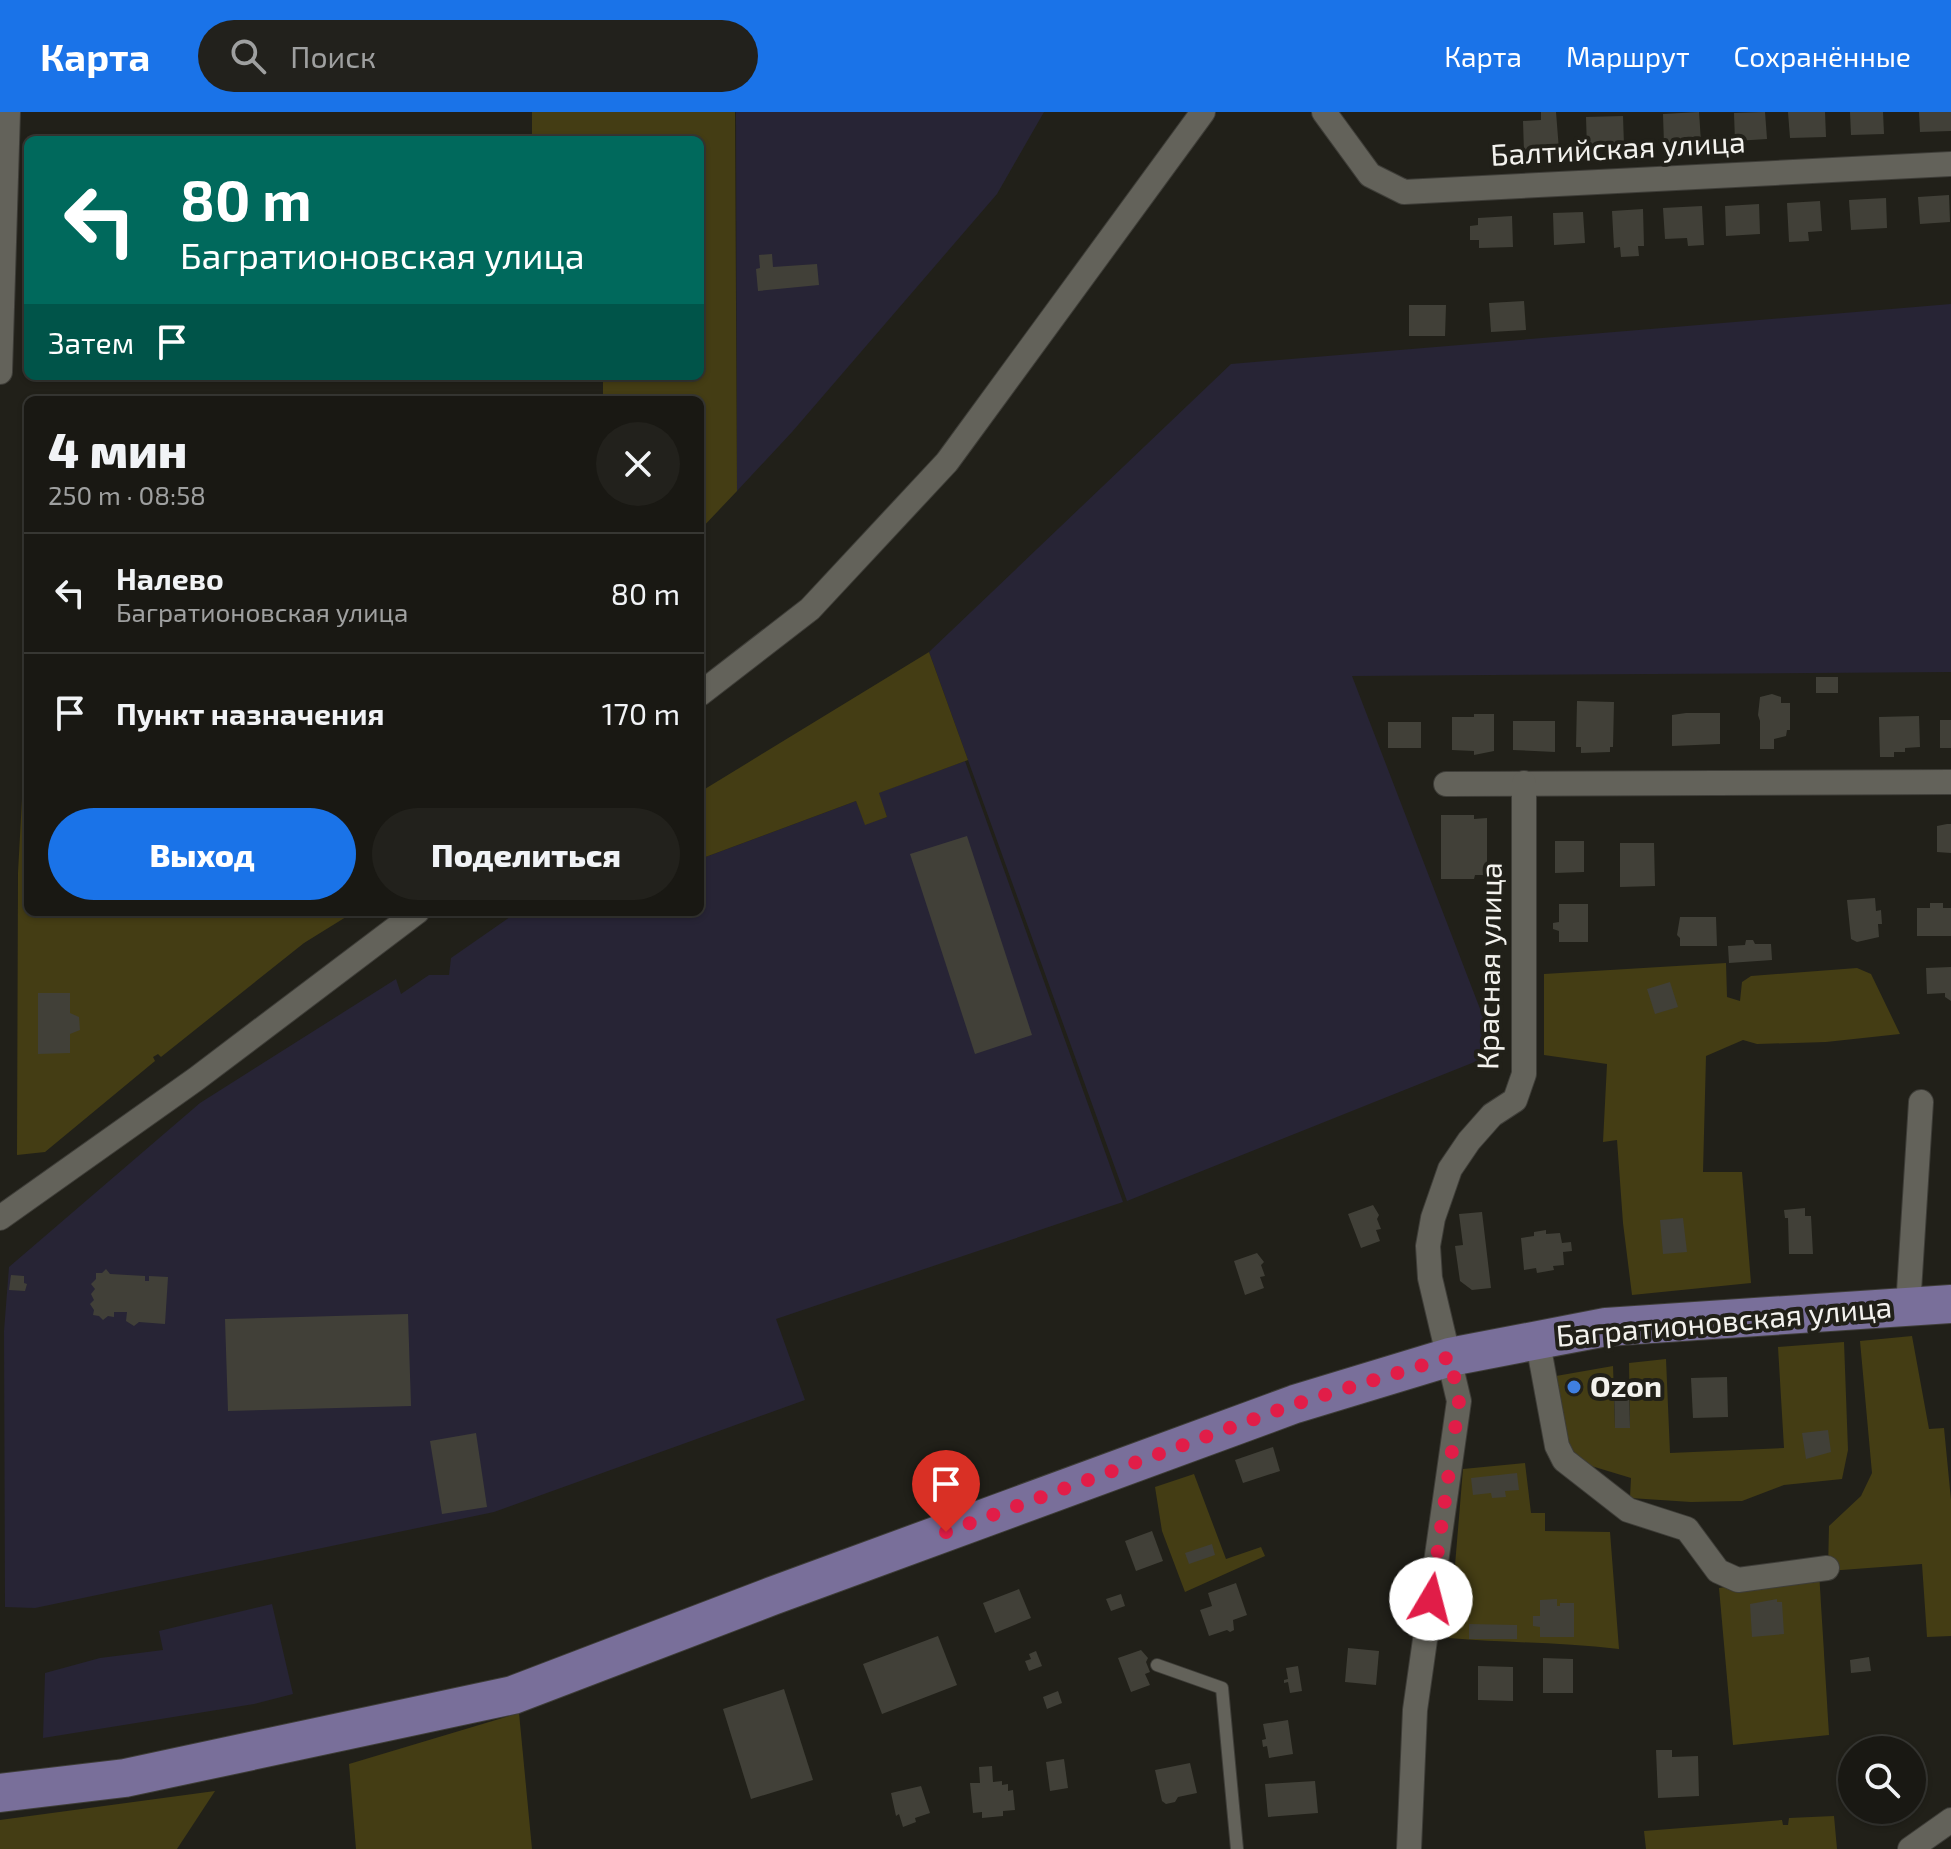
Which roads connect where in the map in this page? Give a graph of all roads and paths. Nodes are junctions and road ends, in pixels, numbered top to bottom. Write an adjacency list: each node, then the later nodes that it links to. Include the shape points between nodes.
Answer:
1 (8, 112): 5 (street)
2 (1203, 112): 6 (street, via 947,462 810,609)
3 (1324, 112): 4 (street, Балтийская улица, via 1370,175 1404,192)
4 (1951, 164)
5 (0, 372)
6 (704, 691)
7 (1951, 782): 8 (street)
8 (1524, 783): 9 (street); 16 (street, Красная улица, via 1524,1074 1515,1100 1492,1115 1450,1169 1433,1218 1430,1278)
9 (1446, 784)
10 (412, 916): 12 (street)
11 (1921, 1102): 14 (street)
12 (0, 1218)
13 (1951, 1304): 14 (main road, Багратионовская улица)
14 (1908, 1307): 15 (main road, Багратионовская улица, via 1606,1327)
15 (1537, 1338): 16 (main road, Багратионовская улица); 17 (street, via 1564,1460 1628,1510 1687,1529 1718,1571 1738,1580)
16 (1450, 1357): 19 (main road, Багратионовская улица, via 1295,1404 513,1695 125,1778); 22 (street, Красная улица, via 1459,1401 1415,1710)
17 (1827, 1568)
18 (1157, 1665): 21 (lane, via 1222,1688)
19 (0, 1793)
20 (1951, 1820): 23 (street)
21 (1237, 1849)
22 (1409, 1849)
23 (1910, 1849)

